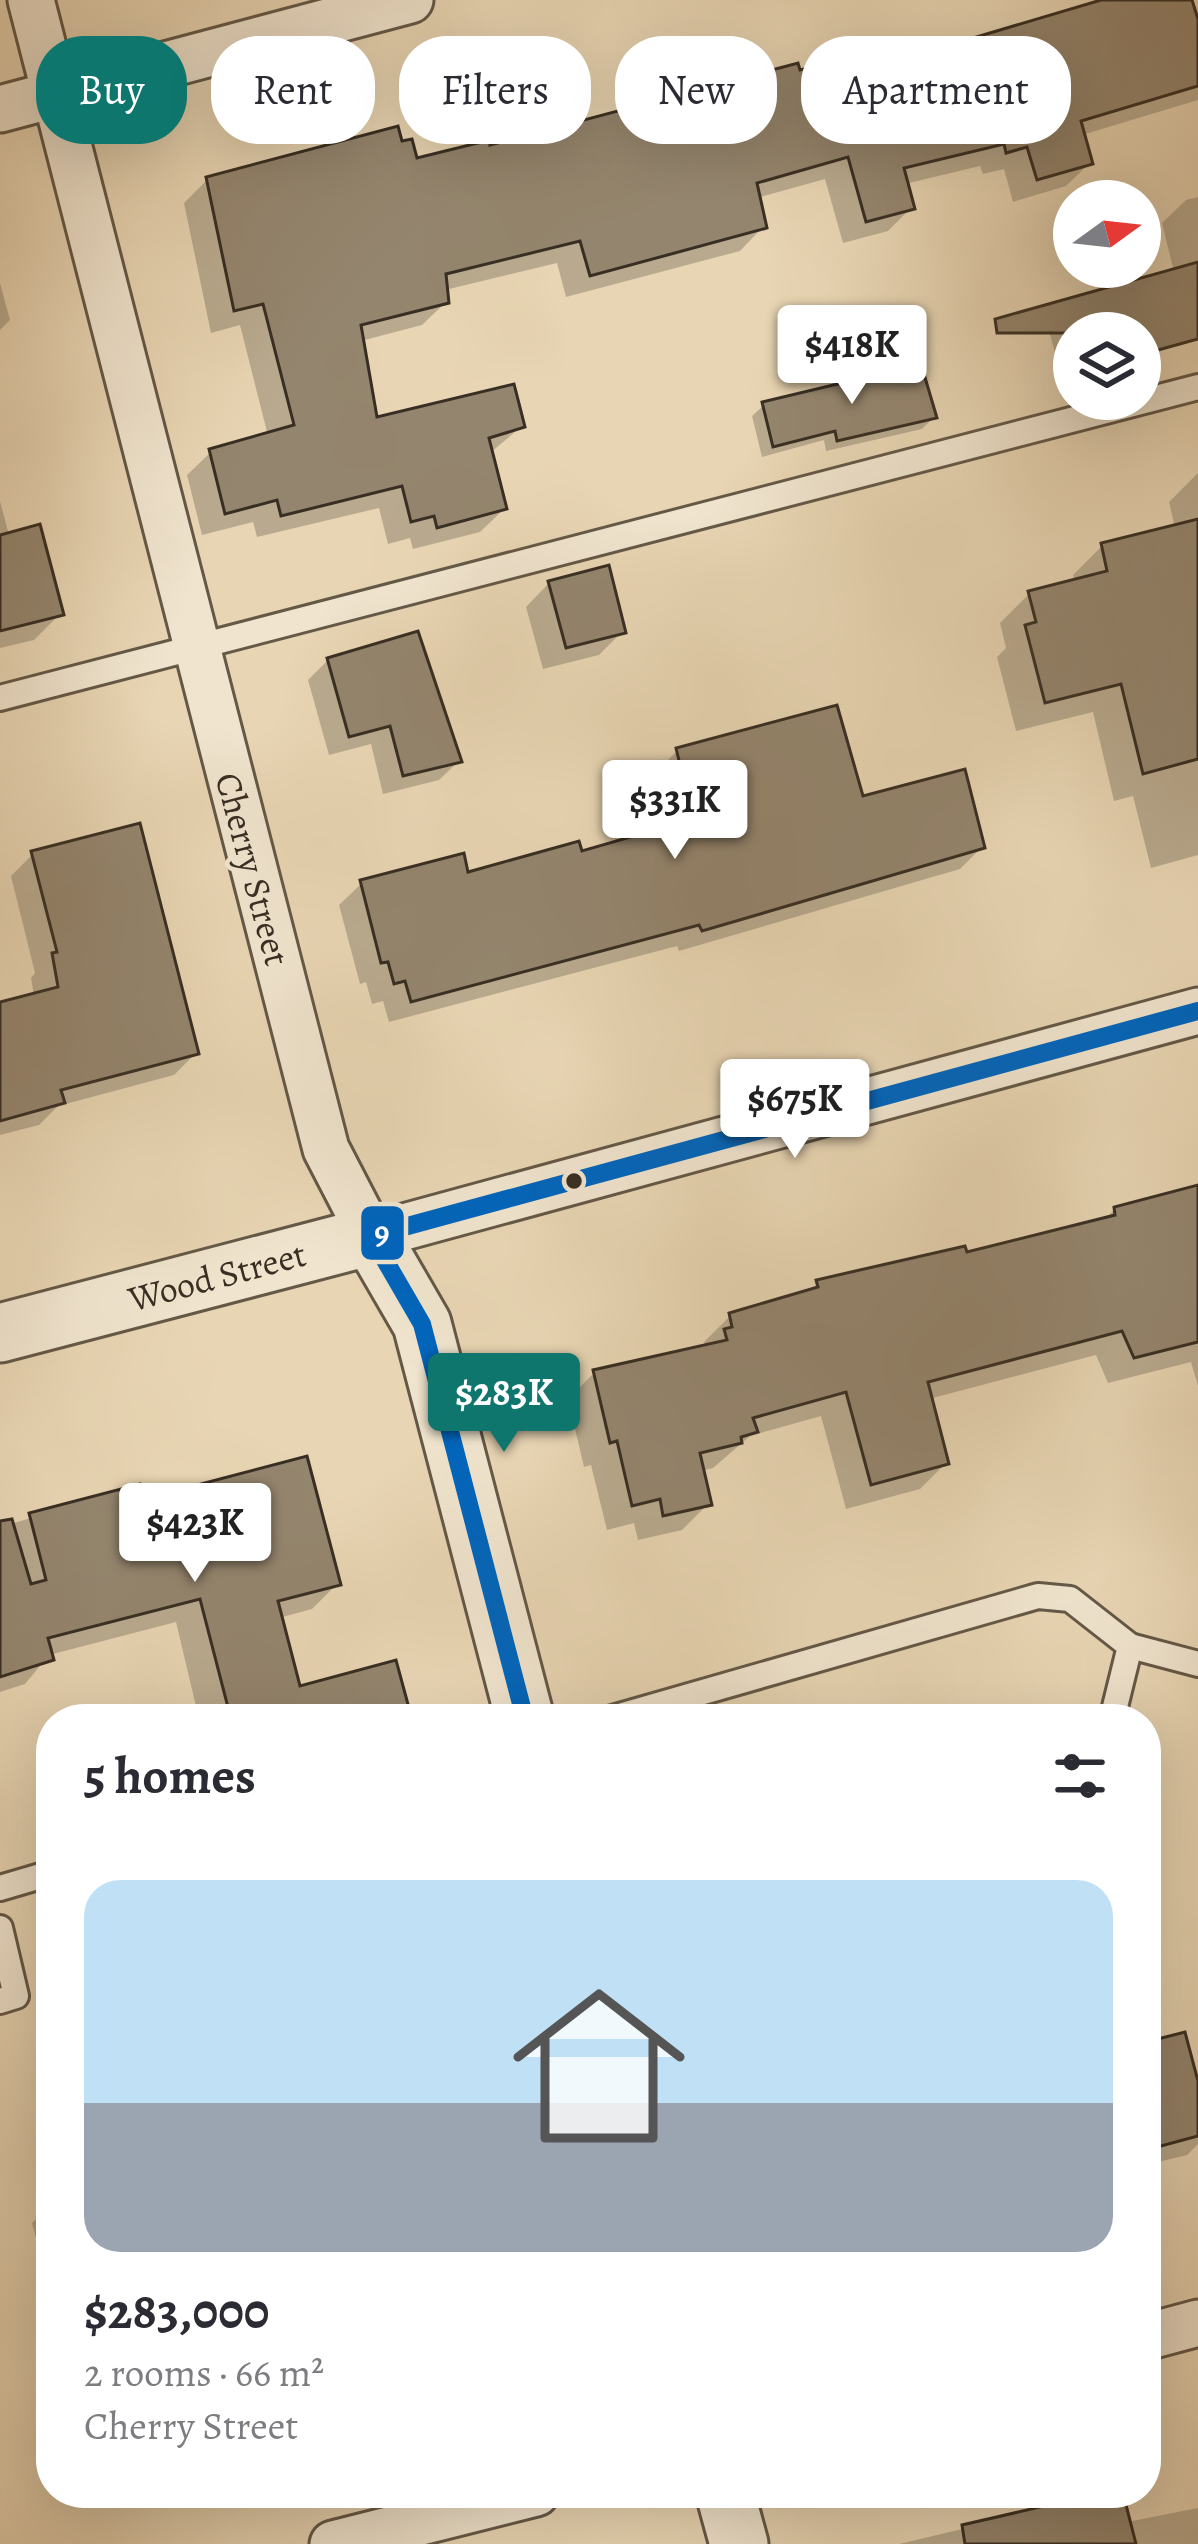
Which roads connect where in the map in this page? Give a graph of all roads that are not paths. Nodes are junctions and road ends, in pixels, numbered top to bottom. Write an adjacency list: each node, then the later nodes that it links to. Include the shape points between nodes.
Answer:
1 (31, 0): 3 (street, Cherry Street)
2 (410, 0): 4 (street)
3 (40, 36)
4 (187, 59)
5 (36, 99): 6 (street)
6 (0, 109)
7 (68, 144): 9 (street, Cherry Street)
8 (1198, 387): 9 (lane)
9 (195, 646): 10 (lane); 12 (street, Cherry Street, via 326,1149)
10 (0, 698)
11 (1198, 1011): 12 (street, Wood Street)
12 (371, 1236): 13 (street, Wood Street); 16 (street, Cherry Street, via 422,1324)
13 (0, 1333)
14 (1130, 1646): 15 (lane); 17 (lane, via 1070,1599 1038,1596); 18 (lane)
15 (1198, 1664)
16 (521, 1704)
17 (661, 1704)
18 (1116, 1704)
19 (36, 1878): 20 (lane)
20 (0, 1888)
21 (0, 1928): 22 (lane, via 16,1996)
22 (0, 2001)
23 (1198, 2324): 24 (street)
24 (1161, 2333)
25 (476, 2508): 27 (street)
26 (729, 2508): 28 (street)
27 (333, 2544)
28 (739, 2544)

